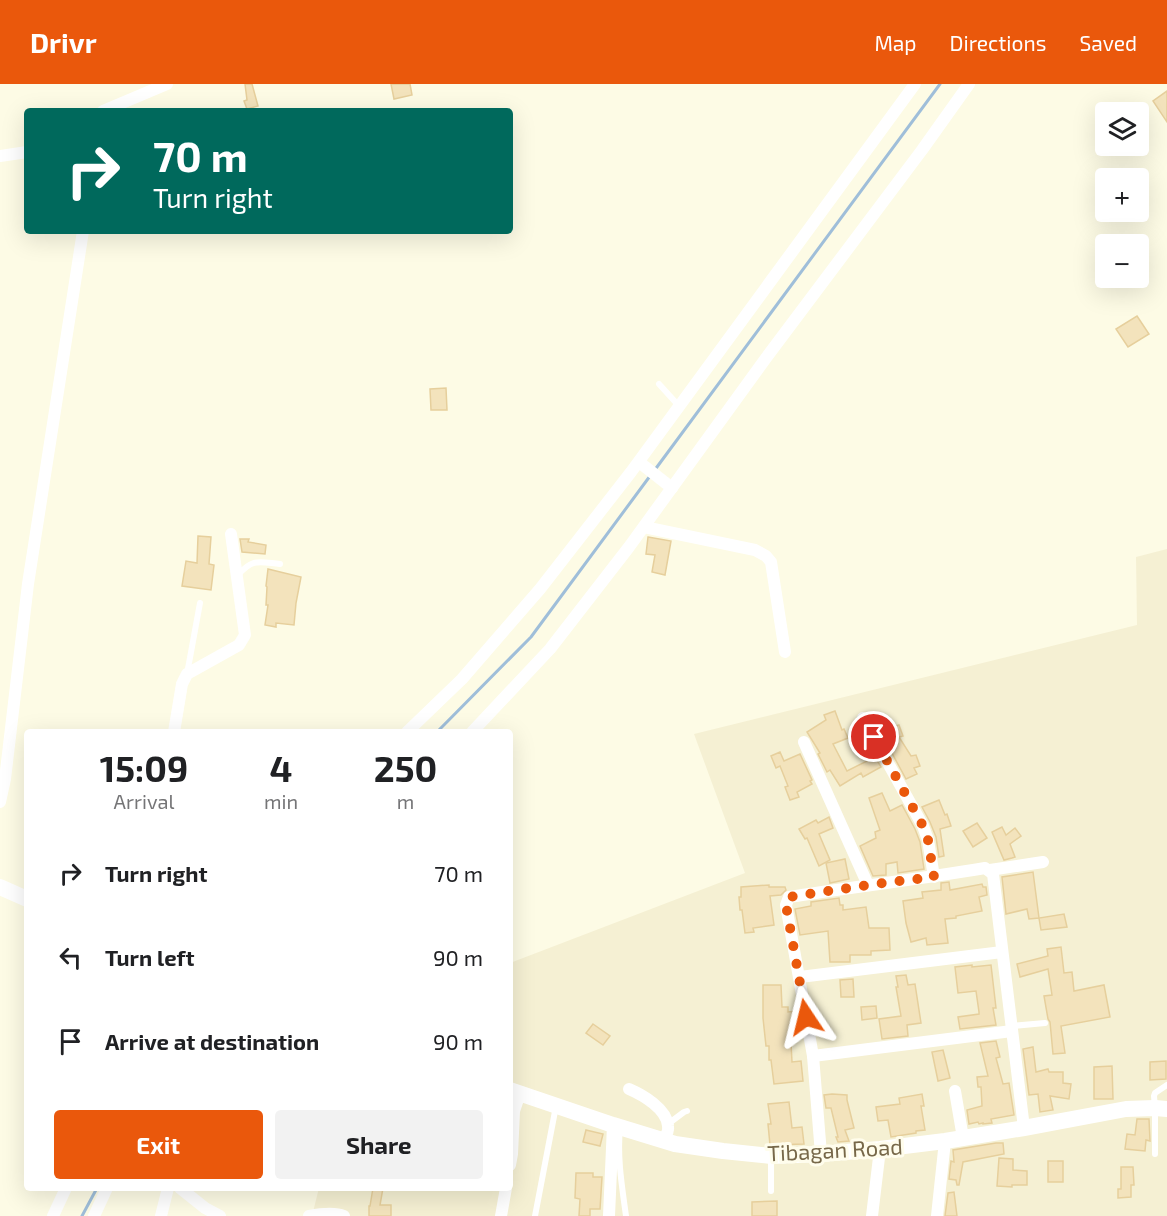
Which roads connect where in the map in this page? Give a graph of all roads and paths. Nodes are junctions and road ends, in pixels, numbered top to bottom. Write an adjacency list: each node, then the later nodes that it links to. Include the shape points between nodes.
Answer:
1 (167, 84): 4 (street)
2 (915, 84): 9 (street)
3 (969, 84): 11 (street)
4 (110, 108)
5 (24, 152): 6 (street)
6 (0, 156)
7 (83, 234): 24 (street, via 28,584)
8 (658, 384): 9 (lane)
9 (680, 406): 10 (street)
10 (642, 464): 11 (street); 21 (street, via 462,679)
11 (669, 485): 12 (street)
12 (644, 527): 17 (street, via 756,550 766,556 771,562); 22 (street, via 550,649)
13 (231, 534): 15 (street)
14 (280, 564): 15 (lane, via 250,563)
15 (237, 575): 18 (street, via 246,635 239,645)
16 (200, 603): 18 (lane)
17 (785, 652)
18 (187, 674): 20 (street)
19 (863, 717): 27 (street, via 923,826)
20 (174, 729)
21 (410, 729)
22 (475, 729)
23 (804, 742): 28 (street, via 817,781)
24 (0, 802)
25 (1043, 862): 26 (street)
26 (990, 870): 27 (street); 31 (street)
27 (934, 877): 28 (street)
28 (868, 885): 32 (street, via 789,897 786,905)
29 (0, 887): 30 (main road)
30 (24, 897)
31 (1002, 952): 32 (street); 34 (street)
32 (800, 977): 35 (street)
33 (1044, 1023): 34 (lane)
34 (1011, 1028): 35 (street); 44 (street)
35 (813, 1056): 50 (street)
36 (1167, 1085): 41 (lane, via 1154,1096)
37 (629, 1089): 46 (street, via 654,1103 667,1120)
38 (955, 1091): 47 (street)
39 (515, 1092): 40 (main road, Tibagan Road); 45 (street)
40 (556, 1106): 43 (main road, Tibagan Road); 66 (lane)
41 (1161, 1108): 44 (main road, Tibagan Road, via 1126,1109); 51 (lane)
42 (687, 1111): 46 (lane)
43 (617, 1126): 46 (main road, Tibagan Road); 67 (street); 68 (lane)
44 (1024, 1128): 47 (main road, Tibagan Road)
45 (513, 1132)
46 (666, 1132): 52 (main road, Tibagan Road, via 675,1144)
47 (963, 1138): 48 (main road, Tibagan Road)
48 (945, 1141): 49 (main road, Tibagan Road); 70 (street)
49 (880, 1149): 50 (main road, Tibagan Road); 69 (street)
50 (821, 1154): 52 (main road, Tibagan Road)
51 (1155, 1154)
52 (771, 1156): 58 (lane)
53 (65, 1191): 59 (street)
54 (106, 1191): 60 (street)
55 (167, 1191): 61 (street)
56 (184, 1191): 62 (street)
57 (505, 1191): 65 (street)
58 (771, 1191)
59 (53, 1216)
60 (94, 1216)
61 (161, 1216)
62 (220, 1216)
63 (309, 1216): 64 (street)
64 (344, 1216)
65 (501, 1216)
66 (535, 1216)
67 (609, 1216)
68 (626, 1216)
69 (872, 1216)
70 (938, 1216)

